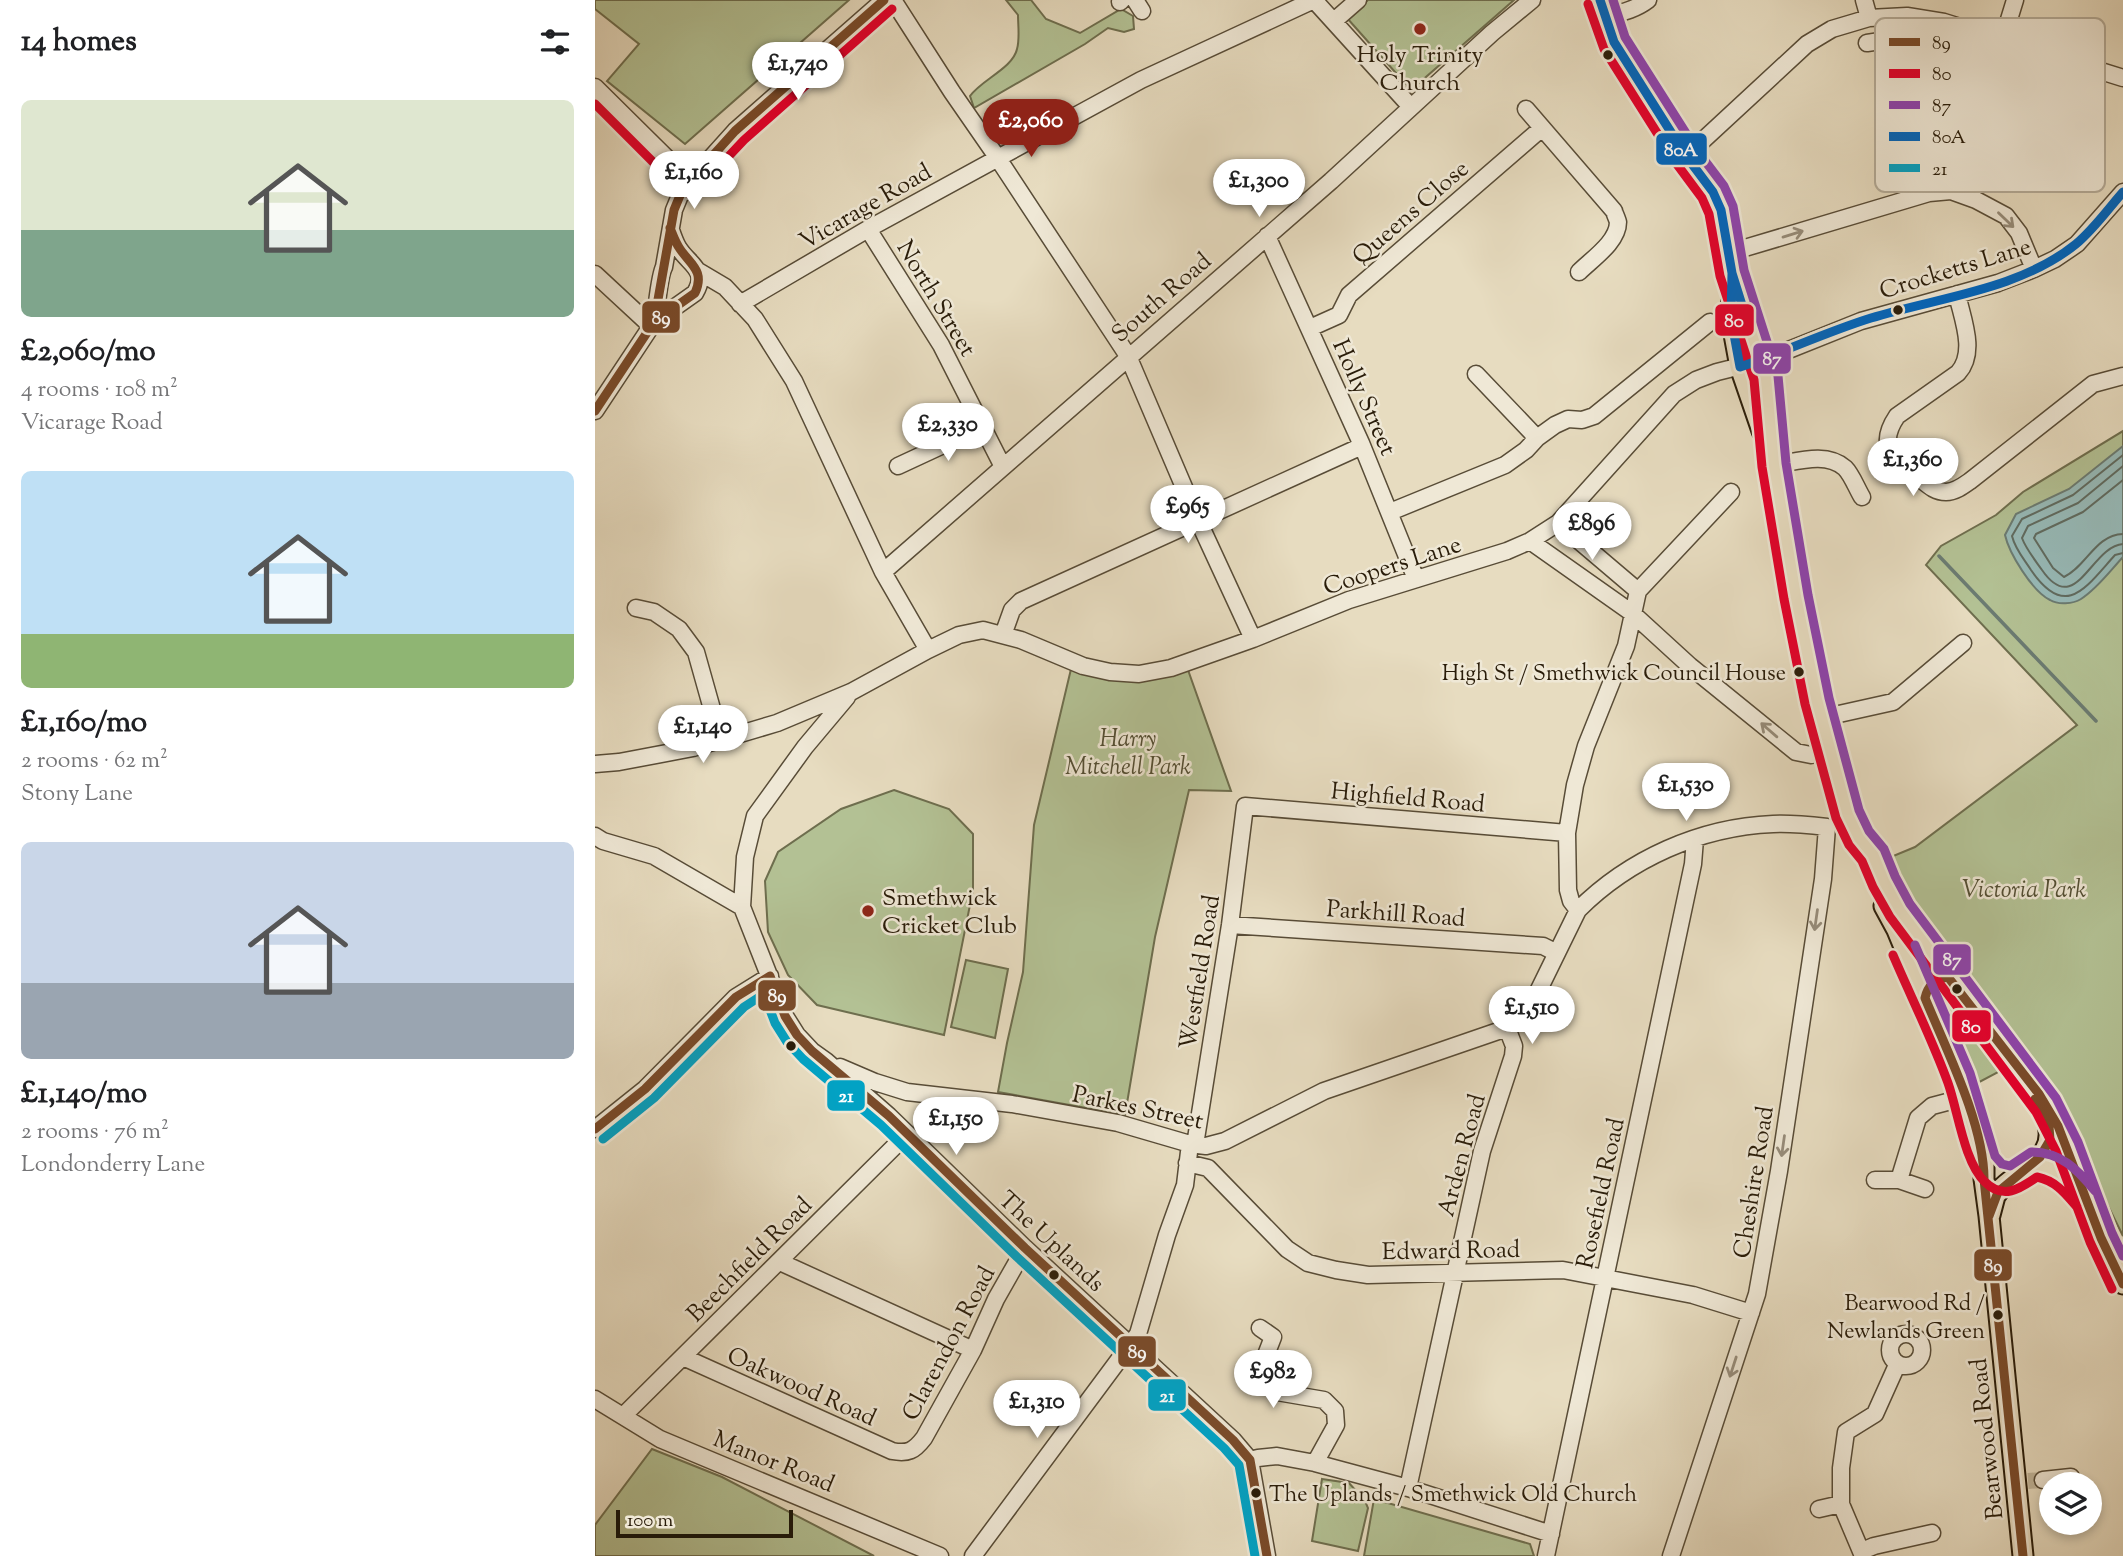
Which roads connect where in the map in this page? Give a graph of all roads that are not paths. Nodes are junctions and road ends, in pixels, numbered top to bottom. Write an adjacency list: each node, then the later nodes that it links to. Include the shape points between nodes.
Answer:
1 (884, 0): 23 (street, via 735,131)
2 (893, 0): 22 (street)
3 (1314, 0): 14 (street); 22 (street, Vicarage Road, via 1141,80)
4 (1357, 0): 14 (street)
5 (1532, 0): 18 (street, South Road)
6 (1648, 0): 9 (street, via 1626,12)
7 (1864, 0): 11 (street)
8 (2015, 0): 13 (street)
9 (1602, 5): 21 (main road, via 1614,42)
10 (1907, 16): 11 (street); 12 (street)
11 (1868, 18): 21 (street, via 1832,29 1807,44)
12 (1919, 18)
13 (2009, 18)
14 (1334, 21): 18 (street)
15 (2105, 72): 16 (street)
16 (2123, 78)
17 (595, 87): 23 (street)
18 (1411, 107): 29 (street, South Road)
19 (1526, 109): 20 (street)
20 (1542, 128): 34 (street, via 1614,211 1618,222 1608,244); 43 (street, Queens Close, via 1349,295 1339,315)
21 (1686, 156): 30 (main road)
22 (997, 157): 28 (street, Vicarage Road); 45 (street)
23 (689, 181): 27 (street)
24 (1929, 192): 30 (street, one-way to 24)
25 (1954, 192): 33 (street, one-way to 33, via 2006,216 2019,233)
26 (2123, 192): 33 (street, Crocketts Lane, via 2077,244)
27 (670, 228): 31 (street); 32 (street)
28 (868, 229): 41 (street, Vicarage Road); 51 (street, North Street, via 941,345)
29 (1267, 236): 43 (street, Holly Street); 45 (street, South Road)
30 (1728, 253): 35 (main road)
31 (694, 266): 32 (street, via 682,259); 38 (street); 40 (street, via 700,282)
32 (664, 267): 37 (street)
33 (2034, 269): 39 (street, Crocketts Lane)
34 (1580, 272)
35 (1732, 273): 46 (main road); 47 (main road, via 1731,318)
36 (595, 274): 42 (street)
37 (661, 286): 40 (street, via 679,300); 42 (street)
38 (725, 287): 40 (street); 41 (street)
39 (1957, 294): 46 (street, Crocketts Lane, via 1861,321); 49 (street, via 1968,348 1964,366 1897,416 1888,440 1894,459 1930,488 1945,492 1971,481 2093,384)
40 (692, 295): 42 (street)
41 (740, 304): 63 (street, via 755,319 794,381)
42 (653, 324): 50 (street)
43 (1310, 328): 53 (street, Holly Street)
44 (1707, 330): 52 (street, via 1594,416 1568,419)
45 (1128, 356): 56 (street, South Road); 60 (street)
46 (1761, 360): 47 (street, Crocketts Lane); 54 (main road)
47 (1740, 368): 54 (main road); 61 (street, Coopers Lane, via 1696,380 1674,394)
48 (1476, 374): 52 (street)
49 (2123, 376)
50 (595, 411)
51 (982, 426): 55 (street); 56 (street, North Street)
52 (1537, 438): 59 (street, via 1505,465)
53 (1362, 446): 59 (street, Holly Street); 60 (street)
54 (1774, 465): 58 (street, via 1815,458 1832,461 1846,469); 74 (main road)
55 (898, 466)
56 (1003, 467): 63 (street, South Road)
57 (1731, 492): 65 (street)
58 (1863, 498)
59 (1390, 512): 64 (street, Holly Street)
60 (1198, 520): 68 (street, via 1021,601 1012,610); 69 (street)
61 (1557, 523): 62 (street, Coopers Lane); 65 (street)
62 (1530, 541): 64 (street, Coopers Lane); 67 (street)
63 (883, 572): 71 (street)
64 (1416, 579): 69 (street, Coopers Lane)
65 (1638, 591): 67 (street)
66 (636, 608): 75 (street, via 654,612 679,629 696,652)
67 (1632, 613): 77 (street, one-way to 67, via 1795,752); 82 (street, via 1626,646 1586,746)
68 (1003, 635): 69 (street, Coopers Lane, via 1083,666 1139,674 1171,668); 71 (street, Coopers Lane, via 983,630 959,635)
69 (1253, 639)
70 (1963, 643): 74 (street, via 1893,702)
71 (928, 650): 72 (street, Coopers Lane)
72 (851, 692): 73 (street, Coopers Lane); 76 (street, The Uplands)
73 (801, 715): 75 (street, Coopers Lane); 76 (street, via 809,734)
74 (1821, 718): 77 (main road)
75 (721, 741): 78 (street, Coopers Lane)
76 (805, 747): 86 (street, The Uplands, via 755,817 744,858)
77 (1829, 752): 80 (main road)
78 (595, 764)
79 (1245, 806): 82 (street, Highfield Road); 88 (street, Westfield Road)
80 (1847, 814): 81 (street); 84 (main road)
81 (1827, 827): 85 (street, via 1771,824); 119 (street, Cheshire Road, one-way to 119, via 1779,1171)
82 (1567, 833): 87 (street, via 1568,890)
83 (595, 836): 86 (street, via 654,856)
84 (1860, 838): 89 (main road); 91 (main road, Bearwood Road, via 1860,851)
85 (1695, 839): 87 (street, via 1630,868); 117 (street, Rosefield Road)
86 (742, 907): 92 (street, The Uplands)
87 (1578, 910): 90 (street)
88 (1230, 925): 90 (street, Parkhill Road, via 1543,946); 103 (street, Westfield Road)
89 (1923, 943): 91 (main road, via 1910,947); 93 (main road)
90 (1557, 953): 95 (street, via 1529,1010)
91 (1906, 954): 94 (main road, Bearwood Road)
92 (770, 976): 96 (street, The Uplands, via 797,1035); 101 (street, via 736,997 645,1089)
93 (1948, 977): 94 (main road, via 1929,985); 97 (main road)
94 (1925, 999): 99 (main road, Bearwood Road)
95 (1507, 1028): 104 (street, Parkes Street, via 1324,1091); 116 (street, Arden Road, via 1513,1056 1482,1152)
96 (826, 1061): 98 (street, Parkes Street); 100 (street, The Uplands)
97 (2014, 1062): 107 (main road, via 2050,1131 2047,1147); 112 (main road, via 2058,1126)
98 (907, 1092): 100 (street, via 894,1101); 103 (street, Parkes Street, via 1118,1123)
99 (1966, 1097): 105 (main road, Bearwood Road); 110 (street, via 1932,1106 1918,1118)
100 (888, 1116): 102 (street, The Uplands)
101 (597, 1123)
102 (906, 1135): 114 (street, The Uplands); 115 (street, Beechfield Road)
103 (1193, 1144): 104 (street, Parkes Street); 106 (street, Westfield Road)
104 (1213, 1144): 106 (street)
105 (1984, 1162): 108 (main road, via 1994,1174); 113 (main road, Bearwood Road)
106 (1193, 1164): 116 (street, Edward Road, via 1208,1168 1287,1249 1308,1263 1369,1275); 121 (street)
107 (2034, 1164): 108 (main road); 112 (main road, via 2055,1167)
108 (2013, 1179): 113 (main road, via 1995,1196)
109 (1875, 1180): 110 (street)
110 (1899, 1180): 111 (street)
111 (1925, 1189)
112 (2086, 1199): 118 (main road)
113 (1989, 1216): 131 (main road, Bearwood Road)
114 (1025, 1248): 121 (street, The Uplands); 122 (street, Clarendon Road)
115 (780, 1262): 122 (street); 123 (street, Beechfield Road)
116 (1456, 1272): 117 (street, Edward Road, via 1563,1270); 132 (street, Arden Road)
117 (1605, 1278): 119 (street, Edward Road, via 1693,1295); 136 (street, Rosefield Road)
118 (2123, 1284)
119 (1751, 1313): 142 (street, Cheshire Road, one-way to 142)
120 (1260, 1328): 129 (street, via 1273,1337 1259,1378 1277,1392 1324,1400 1335,1411 1336,1425)
121 (1131, 1346): 128 (street, The Uplands); 139 (street)
122 (973, 1350): 127 (street, Clarendon Road, via 924,1438 915,1450)
123 (683, 1357): 126 (street, Beechfield Road); 127 (street, Oakwood Road)
124 (1897, 1365): 133 (street, via 1875,1414 1846,1432)
125 (595, 1399): 126 (street, Manor Road)
126 (624, 1415): 138 (street, Manor Road, via 660,1439)
127 (904, 1453)
128 (1250, 1461): 129 (street, via 1277,1456); 140 (street)
129 (1315, 1463): 132 (street)
130 (2039, 1480): 131 (street)
131 (2029, 1481): 143 (main road, Bearwood Road)
132 (1408, 1488): 136 (street)
133 (1841, 1504): 134 (street); 137 (street)
134 (1819, 1508)
135 (1932, 1533): 137 (street, via 1874,1546)
136 (1551, 1534): 141 (street, Rosefield Road)
137 (1863, 1553)
138 (940, 1556)
139 (973, 1556)
140 (1267, 1556)
141 (1546, 1556)
142 (1671, 1556)
143 (2023, 1556)

